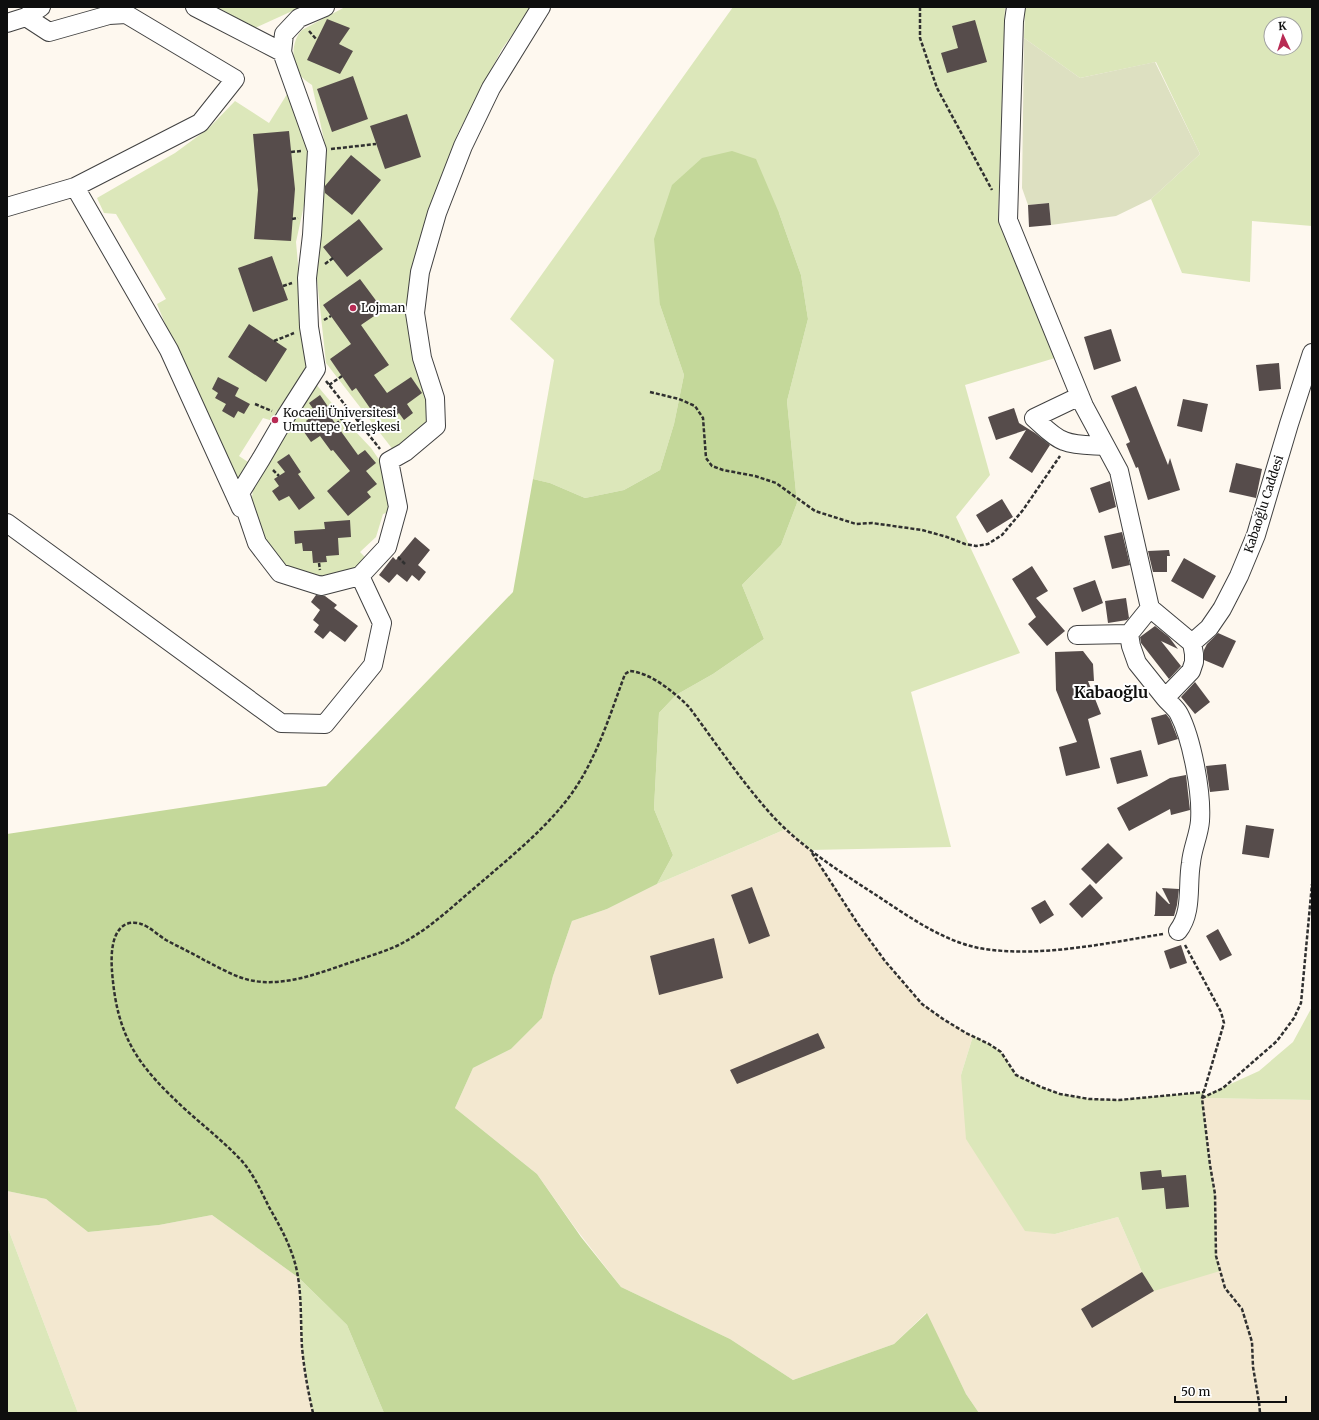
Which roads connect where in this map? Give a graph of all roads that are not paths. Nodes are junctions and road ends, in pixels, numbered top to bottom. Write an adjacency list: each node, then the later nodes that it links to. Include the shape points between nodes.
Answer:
1 (41, 7): 7 (street)
2 (195, 7): 9 (street)
3 (325, 7): 6 (street)
4 (541, 7): 17 (street, via 491,88 463,146 437,213 420,272 415,313 422,358 435,398 436,426 405,452 389,461 398,507 387,547)
5 (1016, 7): 13 (street, via 1008,220)
6 (297, 13): 9 (street, via 284,34)
7 (26, 17): 8 (street); 10 (street, via 49,32 109,15 126,14 235,79 200,122)
8 (7, 23)
9 (282, 52): 16 (street, via 316,150 307,278 309,327 316,369 240,493)
10 (75, 187): 11 (street); 16 (street, via 169,350)
11 (7, 207)
12 (1312, 353): 21 (street, Kabaoğlu Caddesi, via 1256,536 1222,609 1209,628)
13 (1080, 396): 14 (street); 14 (street, via 1034,418 1064,441)
14 (1105, 446): 18 (street, via 1119,470)
15 (7, 523): 17 (street, via 281,723 325,724 373,665 382,623)
16 (256, 543): 17 (street, via 280,573 314,584 321,586)
17 (360, 576)
18 (1150, 608): 19 (street); 21 (street)
19 (1129, 634): 20 (street); 22 (street, via 1137,663)
20 (1077, 635)
21 (1192, 643): 22 (street, via 1194,662 1190,671)
22 (1165, 698): 23 (street, via 1178,712 1186,731 1200,802 1200,822 1190,862 1188,902 1183,925)
23 (1178, 931)

